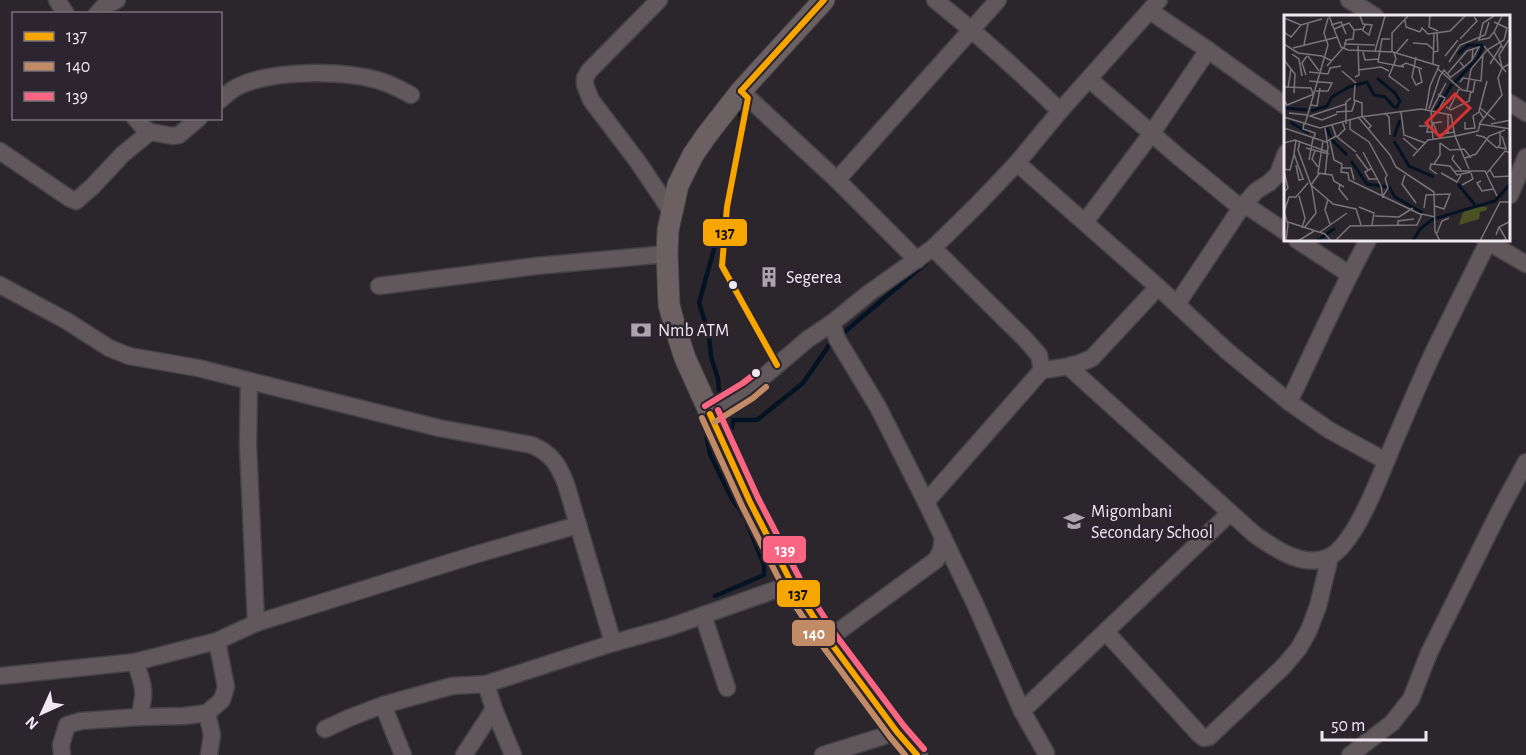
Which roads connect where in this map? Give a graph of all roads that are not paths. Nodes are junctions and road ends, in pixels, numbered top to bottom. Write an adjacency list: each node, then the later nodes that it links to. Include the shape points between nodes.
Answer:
1 (117, 0): 8 (street)
2 (659, 0): 31 (street, via 589,71 585,84 591,100)
3 (824, 0): 13 (main road)
4 (935, 0): 10 (street)
5 (998, 0): 10 (street)
6 (1349, 0): 9 (street)
7 (1155, 6): 11 (street); 12 (street)
8 (99, 12)
9 (1371, 15)
10 (972, 29): 18 (street); 28 (street)
11 (1208, 50): 17 (street); 23 (street)
12 (1089, 79): 18 (street); 23 (street)
13 (741, 91): 28 (street); 31 (main road, via 693,155)
14 (411, 95): 15 (street, via 378,80 316,73 249,82)
15 (222, 98)
16 (1511, 103): 19 (street)
17 (1284, 105)
18 (1060, 111): 27 (street)
19 (1526, 113)
20 (137, 120): 22 (street)
21 (197, 120): 22 (street, via 176,136)
22 (150, 132): 24 (street, via 76,201)
23 (1152, 133): 30 (street, via 1212,185); 32 (street)
24 (0, 151)
25 (1526, 157): 29 (street)
26 (1284, 158): 30 (street, via 1278,174)
27 (1017, 163): 32 (street); 38 (street)
28 (837, 180): 40 (street)
29 (1511, 191)
30 (1243, 206): 33 (street); 46 (street)
31 (671, 211): 39 (main road)
32 (1085, 222): 45 (street)
33 (1284, 231)
34 (1301, 242): 42 (street)
35 (1367, 242): 42 (street)
36 (1487, 242): 53 (street)
37 (1489, 242): 41 (street)
38 (933, 248): 40 (street); 49 (street, via 1025,339 1038,356)
39 (667, 254): 44 (street); 52 (main road, via 669,305 685,358)
40 (917, 260): 47 (street)
41 (1526, 264)
42 (1350, 274): 51 (street)
43 (0, 285): 50 (street, via 116,352)
44 (379, 286)
45 (1158, 286): 46 (street); 48 (street, via 1092,358)
46 (1177, 304): 51 (street)
47 (832, 323): 52 (street, via 748,390); 55 (street, via 837,339 878,407)
48 (1070, 367): 49 (street); 56 (street)
49 (1042, 370): 55 (street)
50 (249, 381): 57 (street, via 540,449 560,467); 62 (street)
51 (1289, 402): 53 (street, via 1329,430)
52 (710, 414): 60 (main road)
53 (1386, 461): 59 (street, via 1355,529)
54 (1526, 462): 86 (street, via 1429,653 1411,699 1392,723)
55 (926, 502): 58 (street)
56 (1230, 513): 59 (street, via 1277,550 1314,560); 63 (street)
57 (578, 525): 62 (street); 66 (street)
58 (943, 538): 64 (street, via 936,560); 73 (street)
59 (1330, 557): 63 (street, via 1318,606 1299,648 1209,737 1199,734)
60 (792, 584): 61 (street); 64 (main road)
61 (703, 615): 66 (street); 70 (street)
62 (255, 624): 65 (street)
63 (1106, 632): 73 (street)
64 (828, 639): 77 (main road)
65 (217, 641): 67 (street); 74 (street, via 226,687 222,700)
66 (613, 643): 69 (street)
67 (135, 662): 68 (street); 75 (street, via 144,700)
68 (0, 676)
69 (486, 684): 71 (street, via 452,686); 72 (street)
70 (727, 688)
71 (383, 705): 76 (street); 81 (street)
72 (494, 709): 82 (street); 83 (street)
73 (1022, 711): 78 (street)
74 (207, 713): 75 (street); 80 (street, via 212,735)
75 (139, 717): 79 (street, via 67,725)
76 (324, 729)
77 (897, 732): 84 (street); 85 (main road)
78 (1046, 753)
79 (62, 755)
80 (209, 755)
81 (403, 755)
82 (464, 755)
83 (513, 755)
84 (823, 755)
85 (917, 755)
86 (1350, 755)

